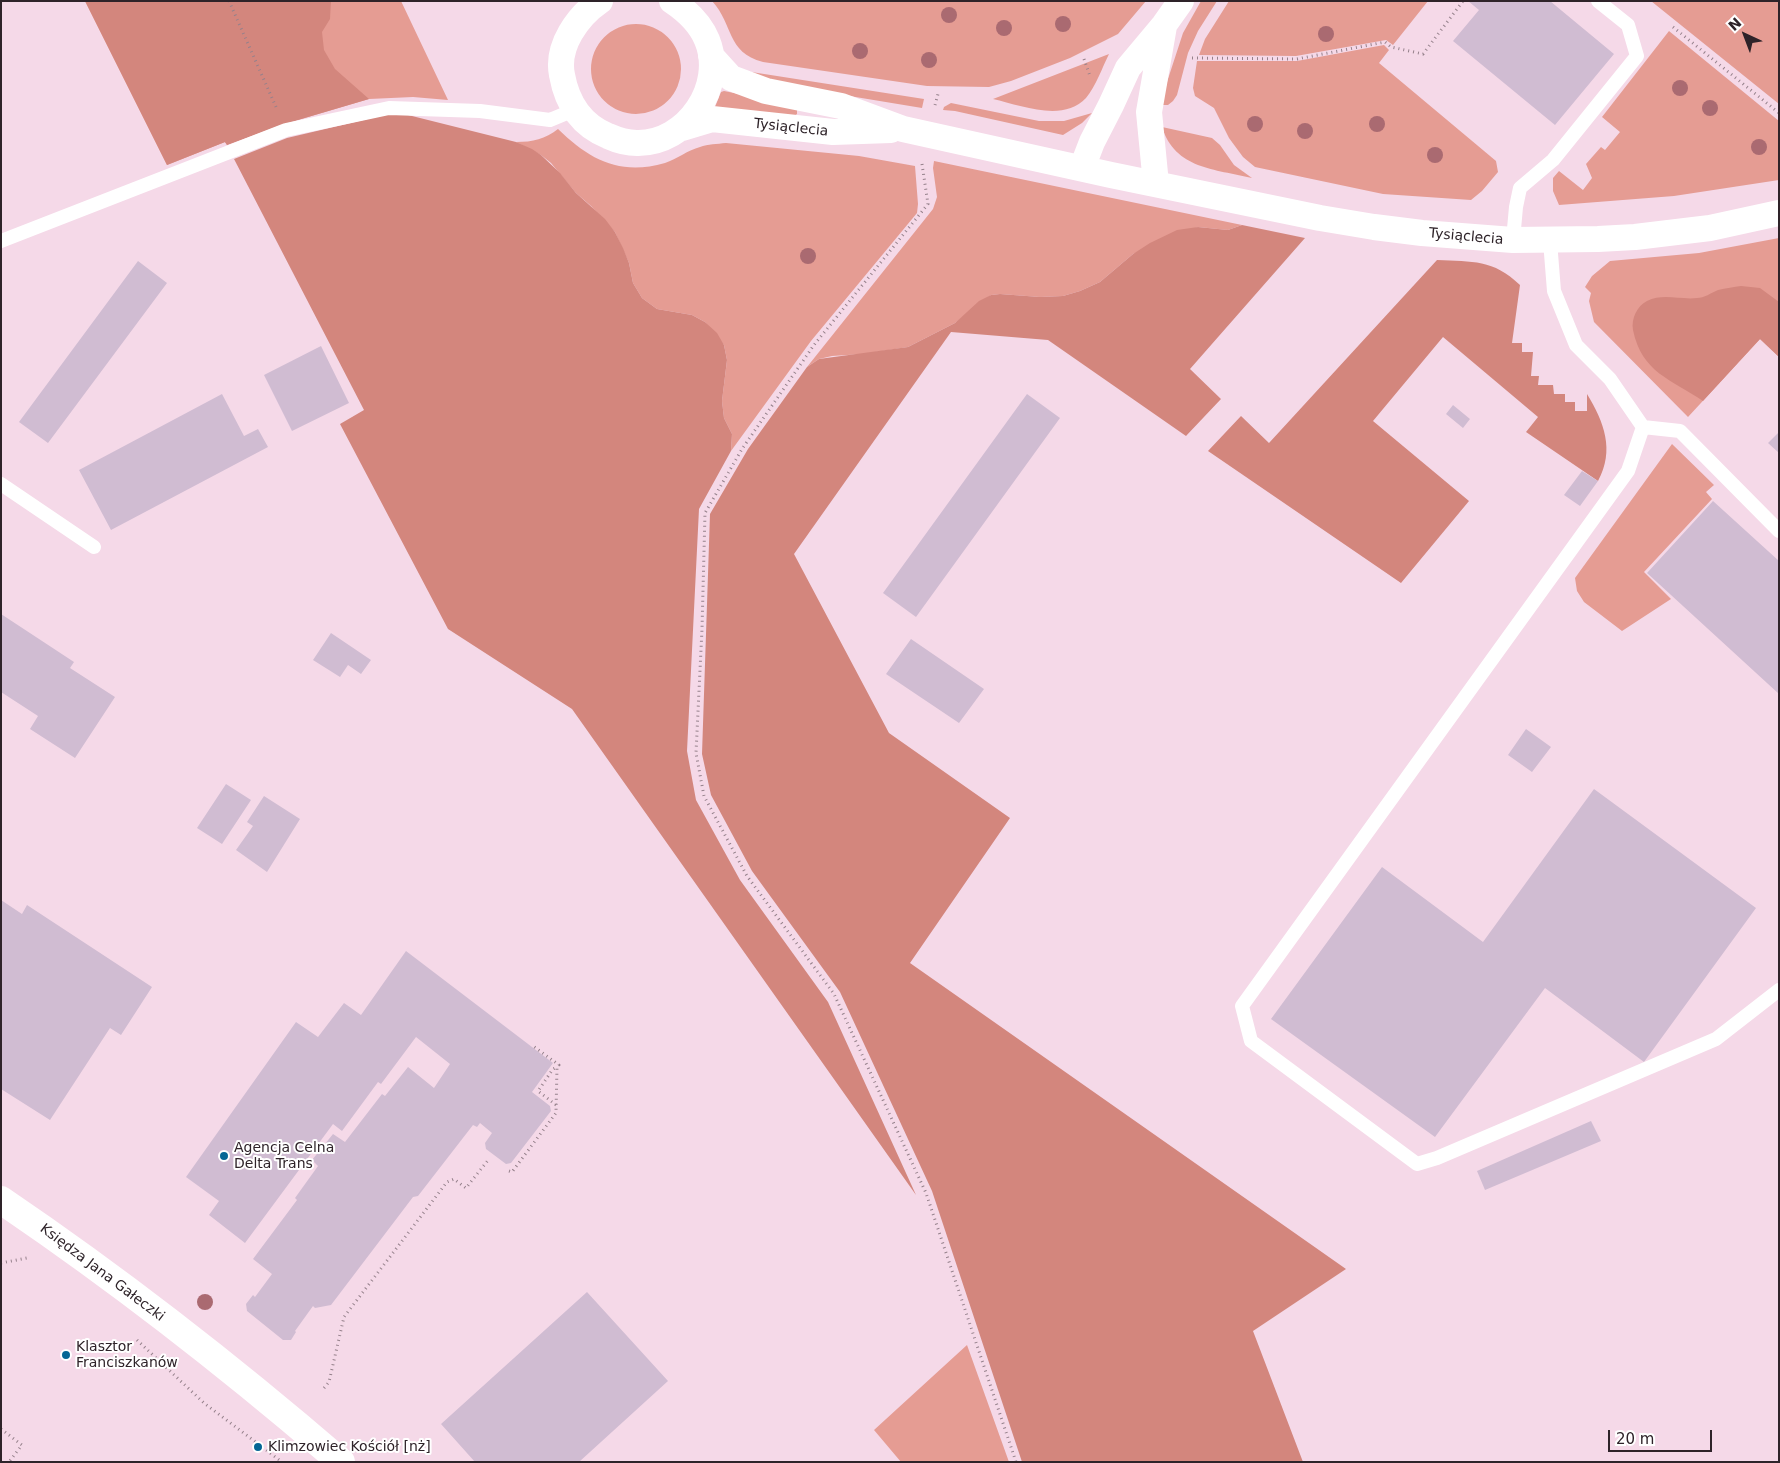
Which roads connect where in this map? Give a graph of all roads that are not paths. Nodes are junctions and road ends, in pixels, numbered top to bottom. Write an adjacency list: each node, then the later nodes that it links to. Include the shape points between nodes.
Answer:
1 (672, 1): 6 (street, via 686,10 701,28)
2 (1181, 1): 5 (street)
3 (1598, 1): 13 (lane, via 1628,25 1637,56 1553,160 1520,188)
4 (593, 4): 7 (street, via 576,23 562,55 561,73)
5 (1164, 25): 10 (street, via 1128,68); 11 (street, via 1149,112)
6 (711, 56): 8 (street, via 712,73 708,89 699,108); 9 (street, Tysiąclecia, via 731,78 766,91 841,106)
7 (574, 110): 8 (street, via 600,132 618,140 638,143 662,138); 15 (lane, via 550,120 480,111 389,108 286,130)
8 (682, 128): 9 (street, Tysiąclecia, via 712,120 833,132)
9 (903, 130): 10 (street, Tysiąclecia)
10 (1082, 168): 11 (street, Tysiąclecia)
11 (1156, 184): 13 (street, Tysiąclecia, via 1374,227)
12 (1779, 213): 14 (street, Tysiąclecia, via 1710,228 1644,236)
13 (1513, 240): 14 (street, Tysiąclecia)
14 (1550, 240): 16 (lane, via 1554,291 1576,345 1610,379)
15 (1, 241)
16 (1643, 427): 18 (lane, via 1680,431); 20 (lane, via 1628,471 1606,503 1242,1006 1251,1041 1417,1164 1716,1038)
17 (1, 484): 19 (lane)
18 (1779, 531)
19 (94, 547)
20 (1779, 990)
21 (4, 1208): 22 (main road, Księdza Jana Gałeczki, via 95,1267 208,1353)
22 (341, 1462)

